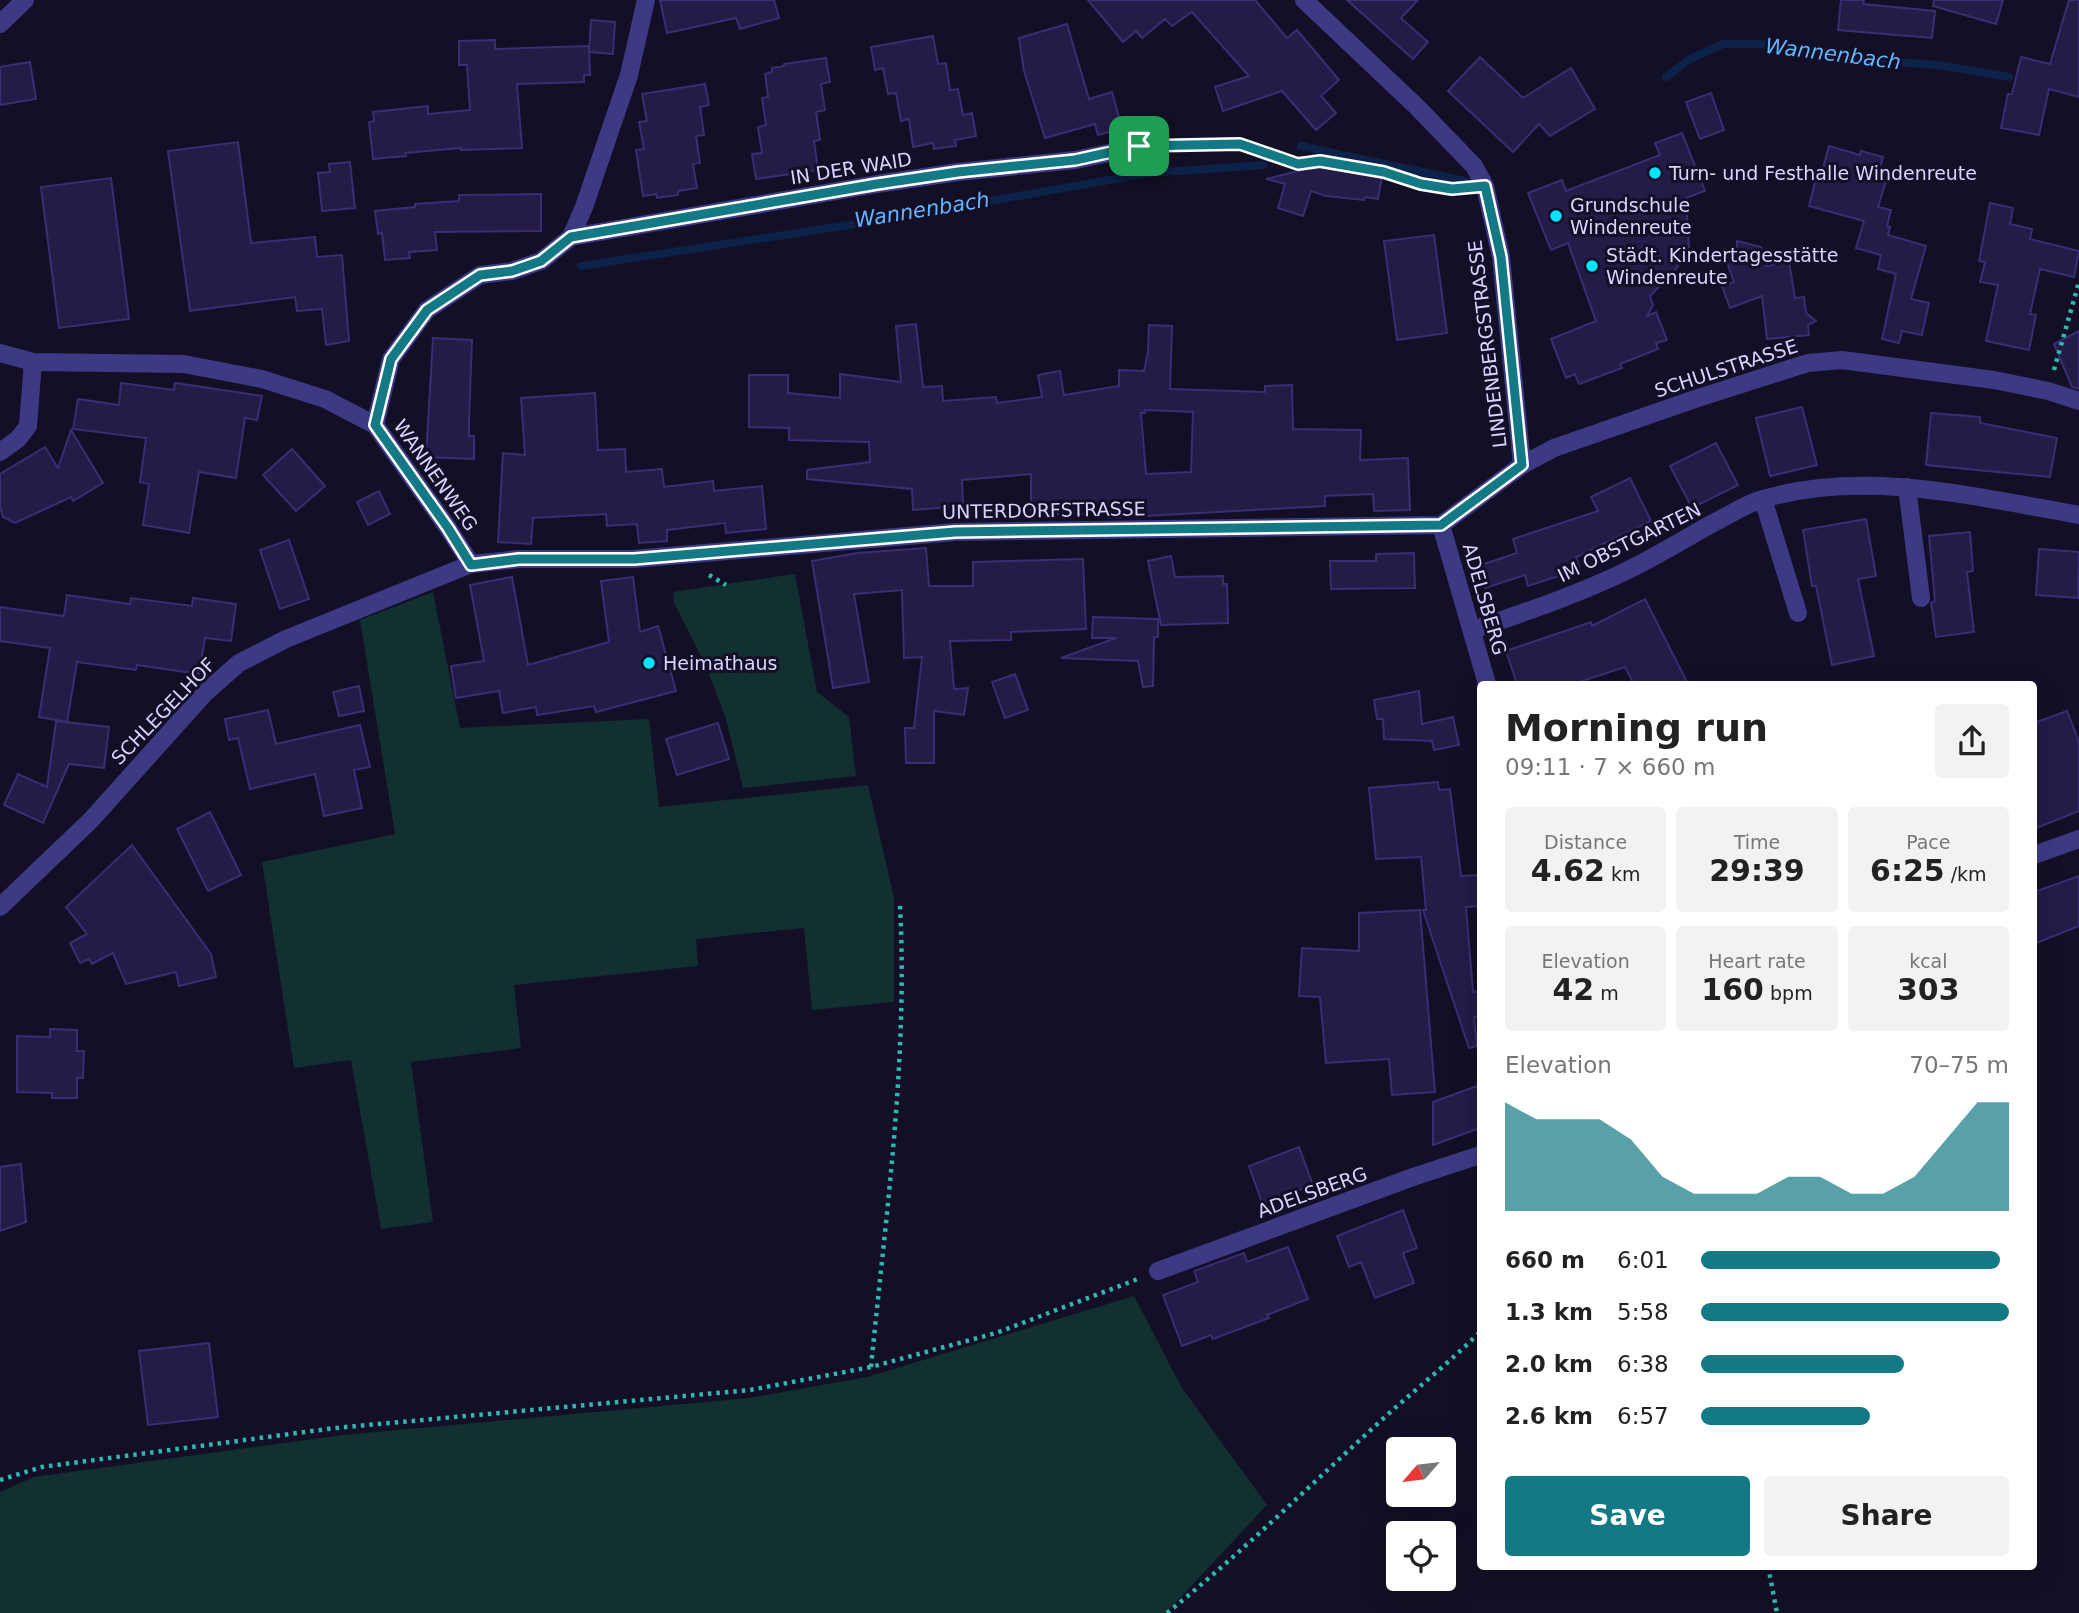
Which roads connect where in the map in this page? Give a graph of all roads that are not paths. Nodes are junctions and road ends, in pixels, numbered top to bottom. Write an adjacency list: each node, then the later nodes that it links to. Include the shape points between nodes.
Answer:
1 (25, 0): 4 (street)
2 (646, 0): 6 (street, via 629,75)
3 (1316, 4): 12 (street, LINDENBERGSTRASSE, via 1474,166 1485,186 1501,257)
4 (0, 24)
5 (1139, 146): 6 (street, IN DER WAID, via 1075,160 877,184)
6 (571, 237): 10 (street, via 541,261 480,275 427,310 391,359)
7 (0, 353): 8 (street, WANNENWEG)
8 (33, 362): 10 (street, WANNENWEG, via 184,364 262,379 326,399); 11 (street, via 28,426)
9 (2079, 401): 12 (street, SCHULSTRASSE, via 2048,391 1918,368 1842,360 1808,363 1554,448)
10 (375, 425): 17 (street, WANNENWEG)
11 (0, 452)
12 (1522, 465): 16 (street)
13 (1907, 487): 14 (street, IM OBSTGARTEN, via 1841,487); 15 (street, IM OBSTGARTEN); 18 (street)
14 (1763, 499): 19 (street); 20 (street, IM OBSTGARTEN, via 1578,593)
15 (2079, 515)
16 (1441, 525): 17 (street, UNTERDORFSTRASSE, via 955,532 634,559 519,559); 20 (street, ADELSBERG)
17 (471, 565): 24 (street, SCHLEGELHOF, via 286,639 239,663 205,693 91,820)
18 (1921, 598)
19 (1798, 613)
20 (1473, 630): 21 (street, ADELSBERG)
21 (1486, 681)
22 (2079, 839): 23 (street)
23 (2037, 854)
24 (0, 907)
25 (1477, 1156): 26 (street, ADELSBERG)
26 (1158, 1271)

